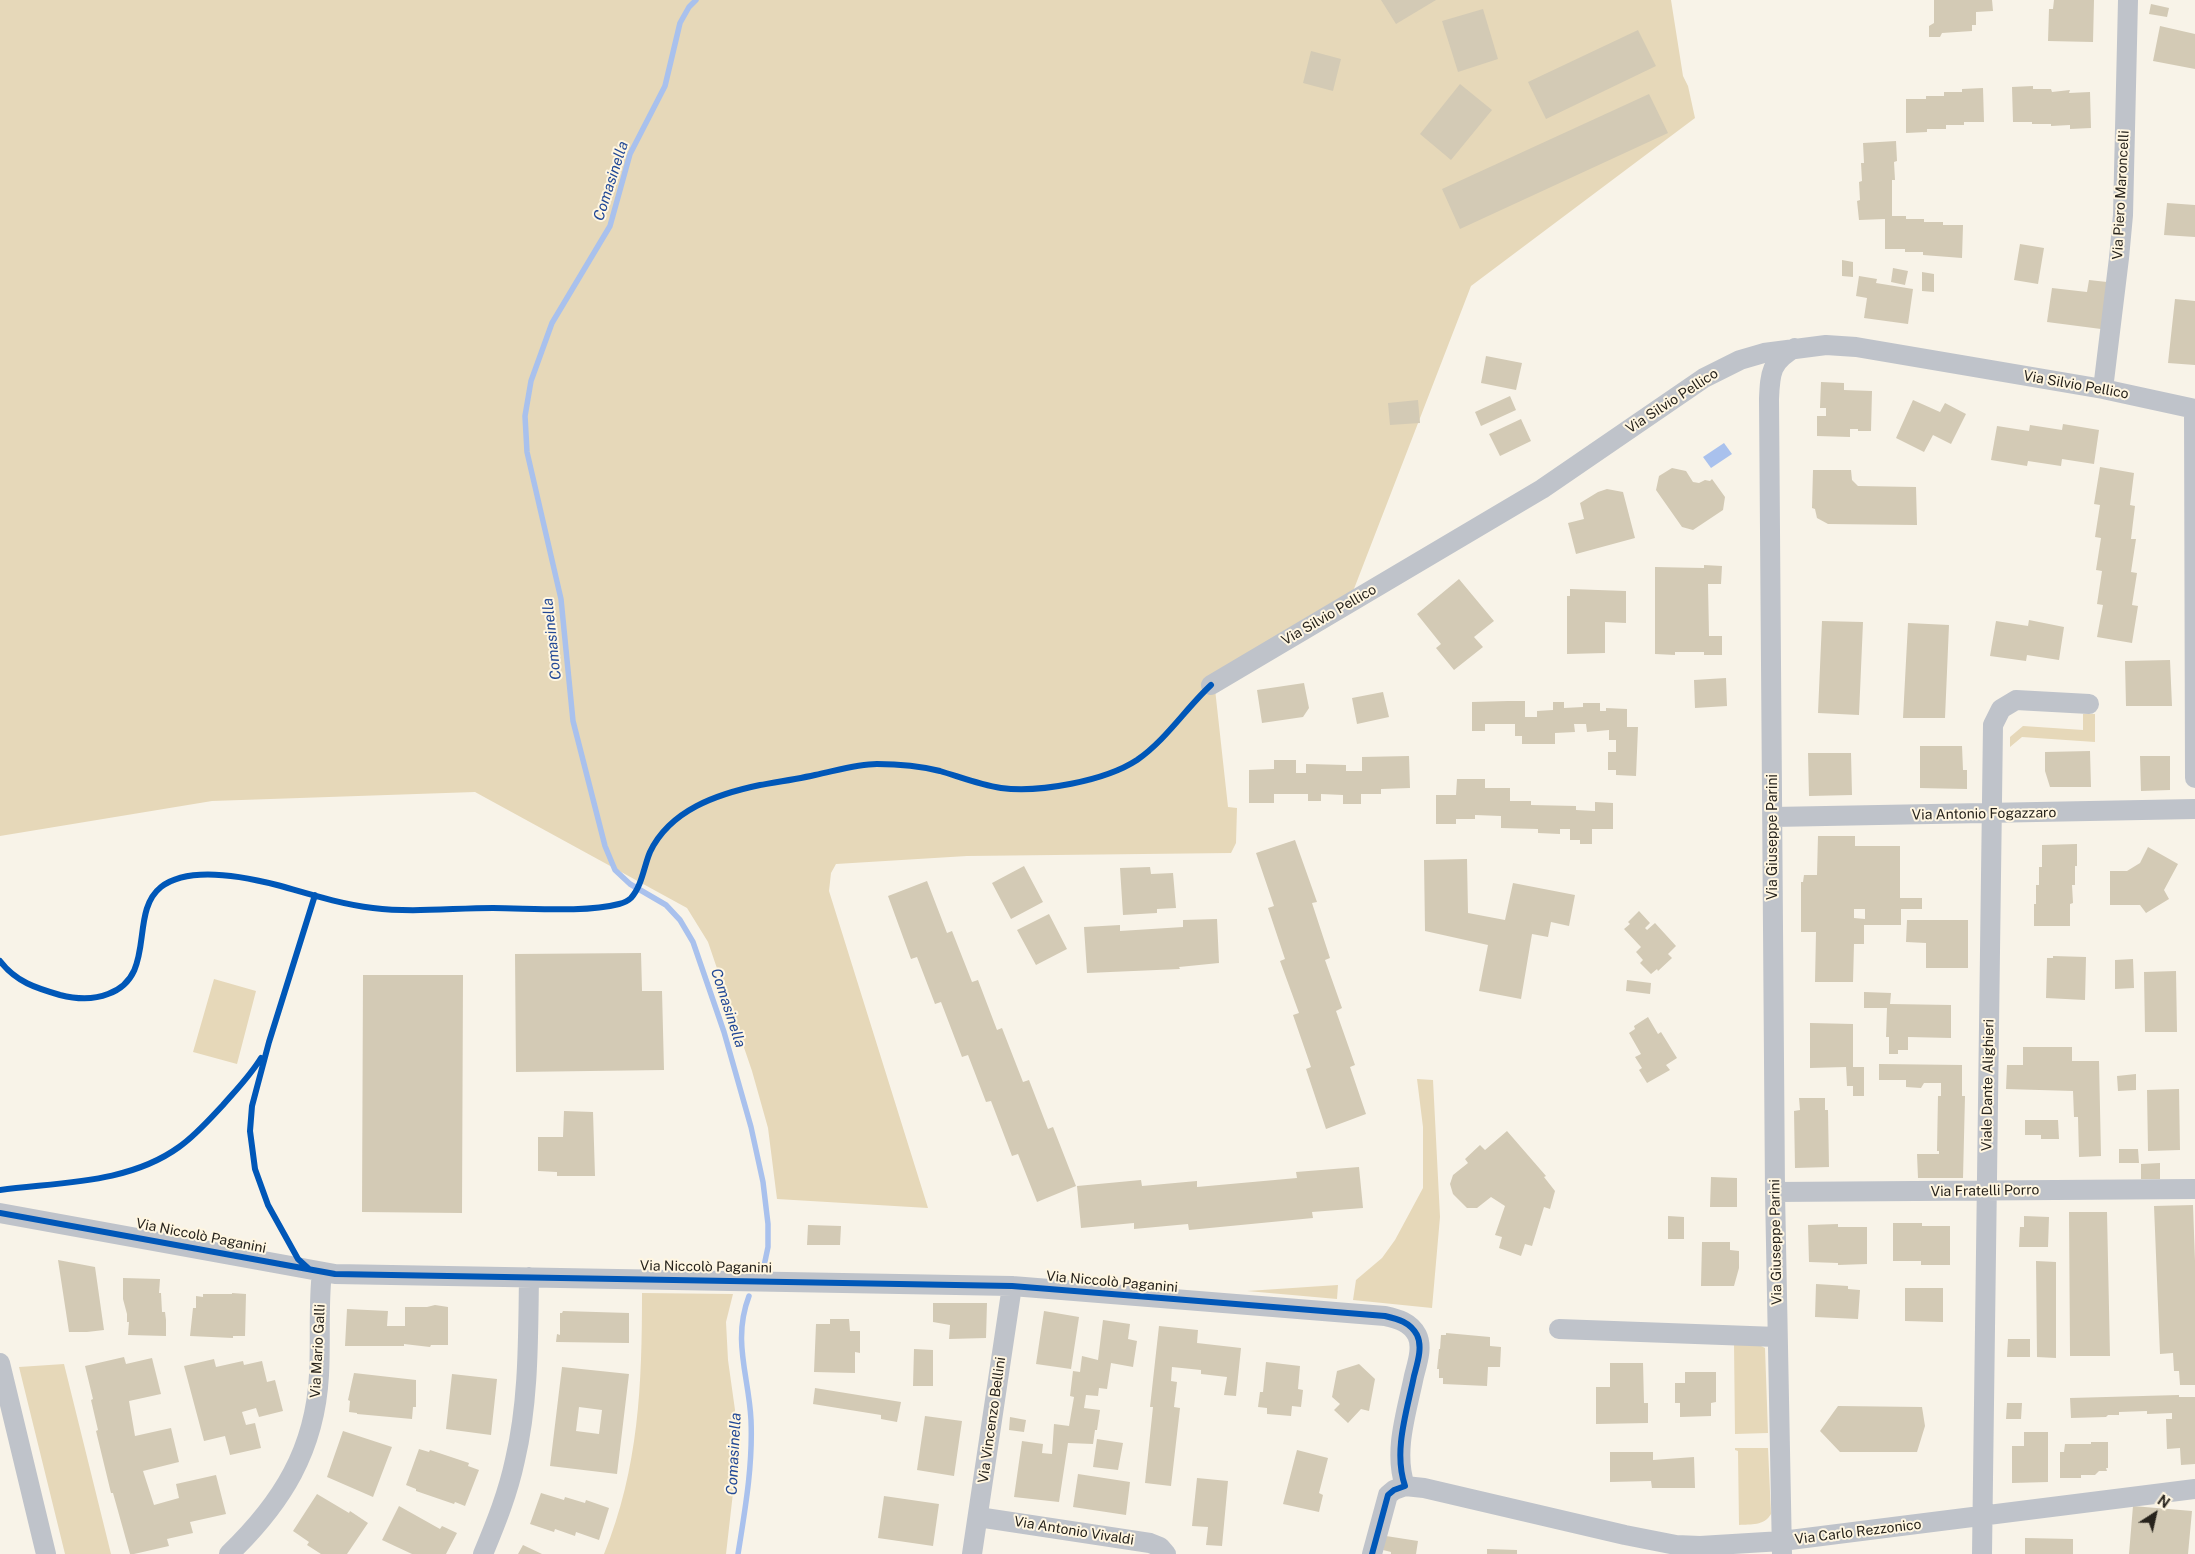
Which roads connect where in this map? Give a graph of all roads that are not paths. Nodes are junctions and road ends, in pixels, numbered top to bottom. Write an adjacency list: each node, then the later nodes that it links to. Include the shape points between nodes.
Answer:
1 (2128, 0): 3 (street, Via Piero Maroncelli, via 2123,215)
2 (1795, 348): 3 (street, Via Silvio Pellico, via 1856,347); 6 (street, Via Silvio Pellico, via 1740,360 1704,378 1542,489); 11 (street, Via Giuseppe Parini, via 1782,355 1770,380)
3 (2103, 389): 4 (street, Via Silvio Pellico)
4 (2194, 409): 5 (street)
5 (2194, 613): 8 (street)
6 (1211, 685)
7 (2089, 704): 10 (street, Viale Dante Alighieri, via 2024,700 2001,708 1992,735)
8 (2195, 778)
9 (2195, 809): 10 (street, Via Antonio Fogazzaro)
10 (1991, 814): 11 (street, Via Antonio Fogazzaro); 13 (street, Viale Dante Alighieri)
11 (1773, 817): 14 (street, Via Giuseppe Parini)
12 (2195, 1189): 13 (street, Via Fratelli Porro)
13 (1986, 1191): 14 (street, Via Fratelli Porro); 24 (street, Viale Dante Alighieri)
14 (1775, 1192): 20 (street, Via Giuseppe Parini)
15 (0, 1213): 16 (street, Via Niccolò Paganini)
16 (322, 1272): 17 (street, Via Niccolò Paganini); 28 (street, Via Mario Galli, via 319,1376 310,1433 280,1495 264,1518)
17 (529, 1277): 18 (street, Via Niccolò Paganini); 29 (street, via 523,1419 509,1484)
18 (1012, 1286): 22 (street, Via Niccolò Paganini, via 1385,1316 1408,1324 1417,1336 1419,1350 1401,1446 1400,1466); 25 (street, Via Vincenzo Bellini)
19 (1559, 1329): 20 (street)
20 (1777, 1336): 26 (street, Via Giuseppe Parini)
21 (0, 1363): 27 (street)
22 (1405, 1486): 26 (street, Via Carlo Rezzonico, via 1676,1544); 32 (street, via 1388,1494)
23 (2195, 1489): 24 (street, Via Carlo Rezzonico)
24 (1982, 1516): 26 (street, Via Carlo Rezzonico); 33 (street, Viale Dante Alighieri)
25 (978, 1517): 30 (street, Via Vincenzo Bellini); 31 (street, Via Antonio Vivaldi, via 1150,1543)
26 (1782, 1548)
27 (46, 1554)
28 (228, 1554)
29 (483, 1554)
30 (972, 1554)
31 (1166, 1554)
32 (1372, 1554)
33 (1982, 1554)

